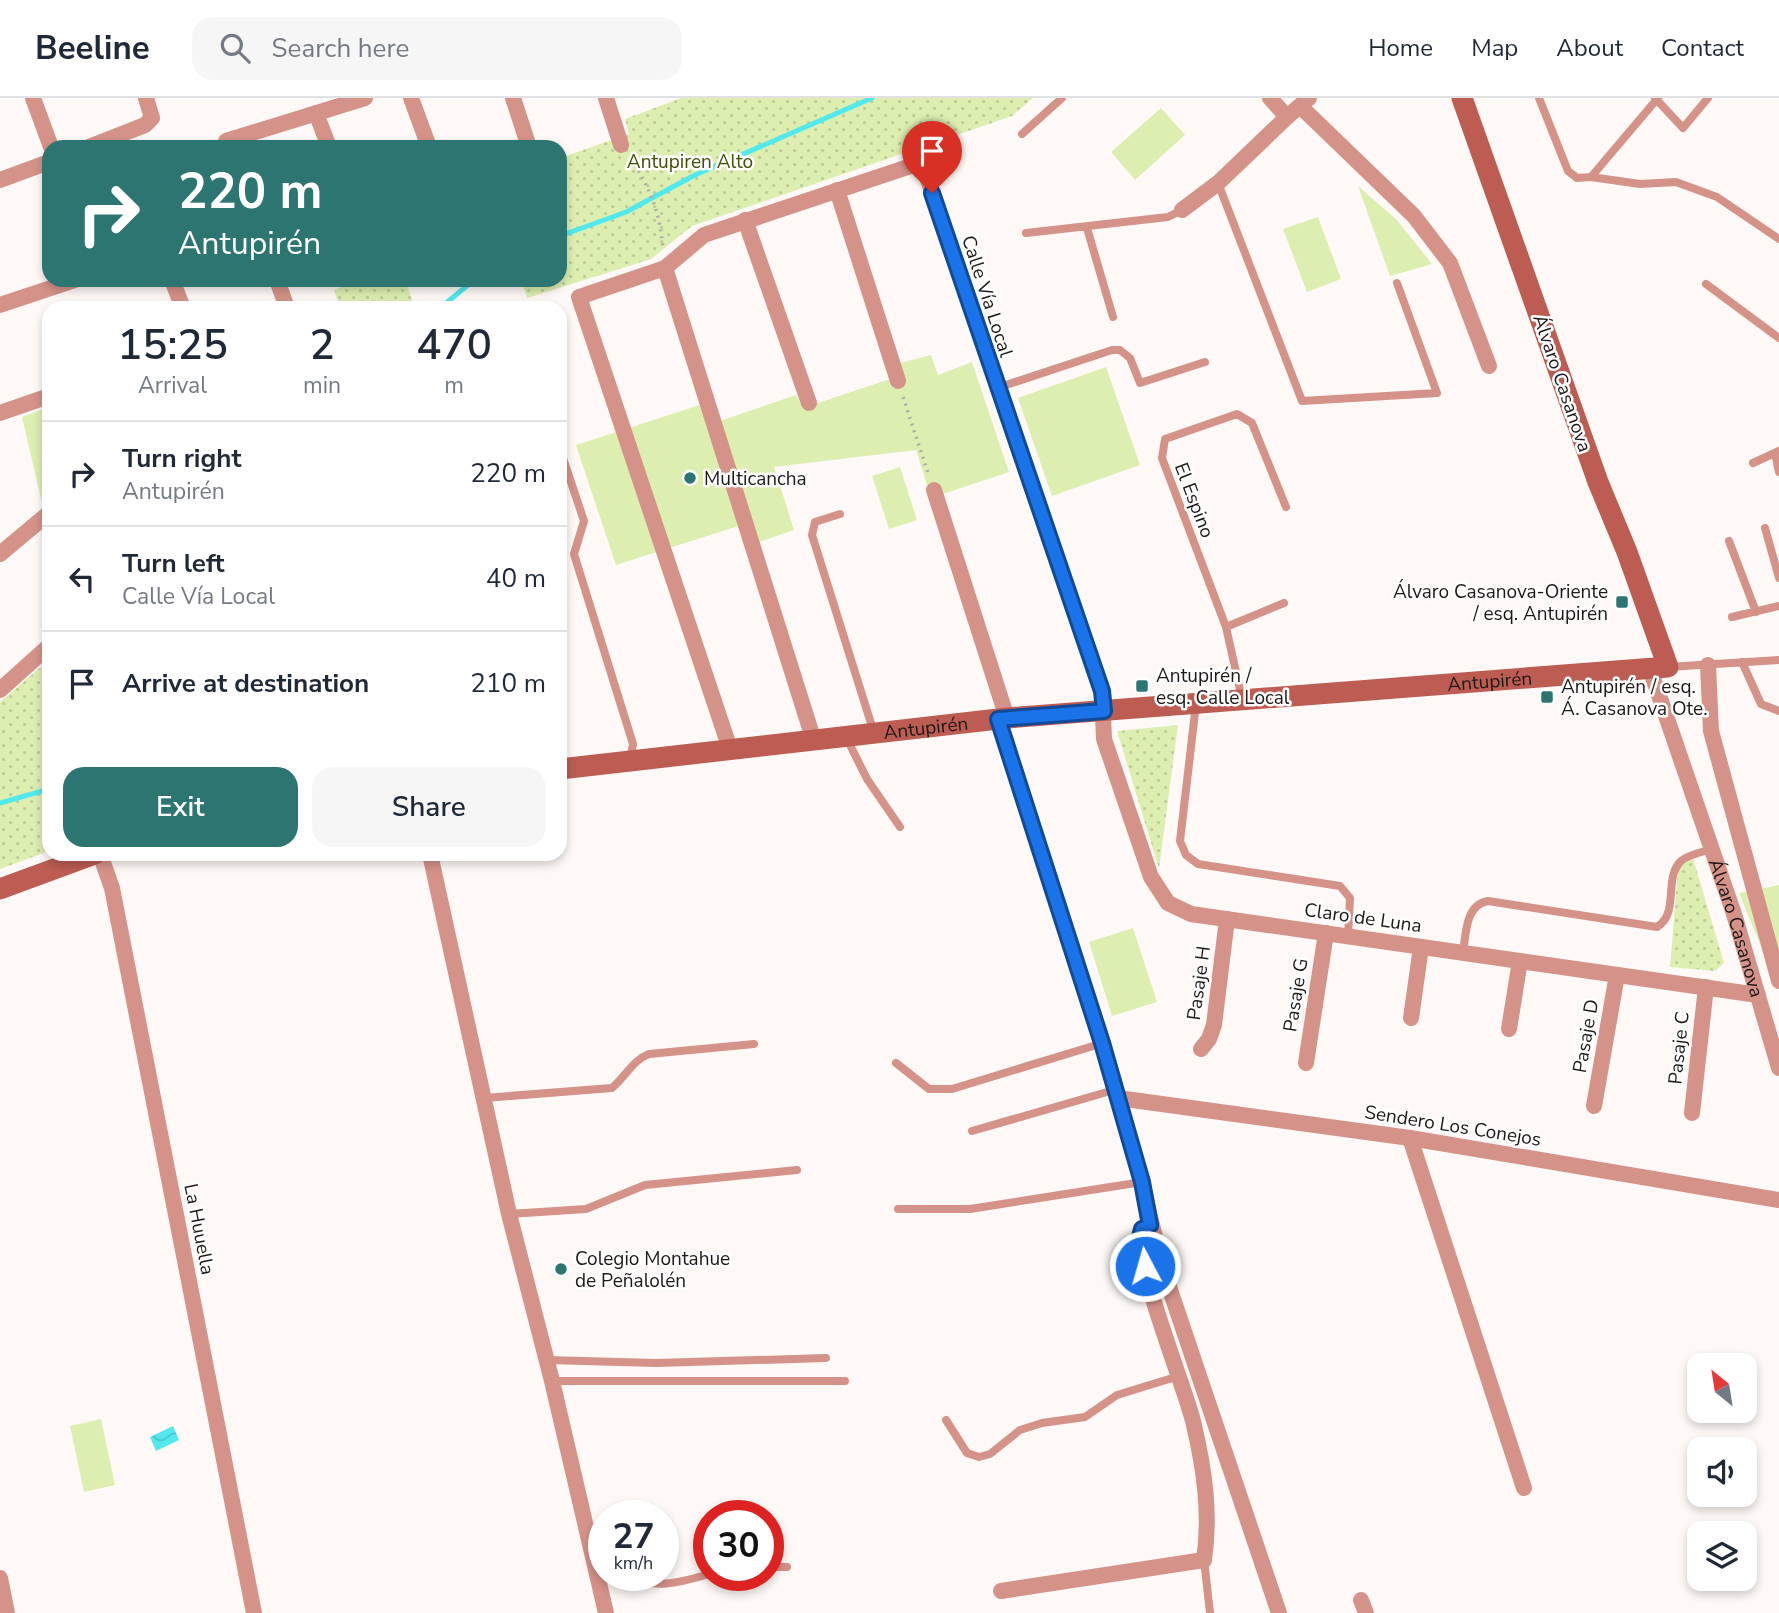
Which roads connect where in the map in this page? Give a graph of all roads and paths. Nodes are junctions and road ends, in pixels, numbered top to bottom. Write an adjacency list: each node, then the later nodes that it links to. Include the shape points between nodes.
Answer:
1 (33, 98): 17 (street)
2 (146, 98): 18 (street, via 152,118)
3 (411, 98): 21 (street)
4 (513, 98): 22 (street)
5 (606, 98): 23 (street)
6 (1062, 98): 16 (lane)
7 (1270, 98): 15 (street)
8 (1462, 98): 69 (street, Álvaro Casanova, via 1627,552)
9 (1539, 98): 25 (lane, via 1568,171 1577,178)
10 (1708, 98): 12 (lane, via 1683,128)
11 (356, 99): 14 (street)
12 (1656, 99): 25 (lane)
13 (1305, 102): 15 (street); 42 (street, via 1414,216 1450,263)
14 (316, 113): 19 (street); 20 (street)
15 (1287, 117): 27 (street)
16 (1022, 134)
17 (48, 140)
18 (107, 140)
19 (229, 140)
20 (326, 140)
21 (426, 140)
22 (527, 140)
23 (621, 145): 34 (path, via 650,189 661,223)
24 (42, 165): 26 (street)
25 (1591, 177): 33 (lane, via 1640,184 1676,182 1717,197)
26 (0, 180)
27 (1218, 183): 29 (street); 35 (lane, via 1302,401 1437,393)
28 (837, 190): 30 (street, Calle Vía Local); 43 (street); 44 (street, Calle Vía Local, via 917,164 923,169)
29 (1182, 210): 31 (lane, via 1168,217)
30 (745, 220): 34 (street, Calle Vía Local, via 704,235); 46 (street)
31 (1087, 228): 32 (lane); 39 (lane)
32 (1026, 233)
33 (1779, 239)
34 (665, 268): 78 (street); 79 (street, Calle Vía Local, via 579,297)
35 (1398, 283)
36 (1706, 284): 40 (lane)
37 (54, 287): 38 (street)
38 (0, 305)
39 (1113, 317)
40 (1779, 338)
41 (1205, 362): 44 (lane, via 1140,383 1130,358 1112,350)
42 (1489, 366)
43 (898, 382): 52 (path)
44 (997, 388): 73 (street, Calle Vía Local, via 1102,691)
45 (42, 398): 47 (street)
46 (809, 403)
47 (0, 413)
48 (1777, 452): 49 (lane); 51 (lane)
49 (1753, 463)
50 (567, 470): 80 (lane, via 584,521 574,554 633,744)
51 (1779, 472)
52 (933, 490): 75 (street)
53 (1286, 508): 64 (lane, El Espino, via 1252,423 1245,418 1237,414 1165,439 1162,458)
54 (840, 514): 76 (lane, via 815,522 811,535)
55 (42, 519): 58 (street)
56 (1765, 528): 59 (lane)
57 (1729, 541): 62 (lane)
58 (0, 552)
59 (1779, 578)
60 (1284, 603): 64 (lane)
61 (1779, 607): 62 (lane)
62 (1756, 612): 63 (lane)
63 (1732, 617)
64 (1226, 627): 71 (lane, El Espino)
65 (42, 652): 70 (street)
66 (1779, 660): 67 (lane)
67 (1742, 662): 68 (lane); 74 (lane, via 1761,704)
68 (1708, 665): 69 (lane); 97 (street, via 1711,732)
69 (1659, 668): 71 (street, Antupirén); 83 (street, Álvaro Casanova)
70 (0, 690)
71 (1242, 699): 72 (street, Antupirén)
72 (1196, 703): 73 (street, Antupirén); 92 (lane, via 1181,833 1186,855 1198,864 1340,886 1350,898)
73 (1104, 711): 75 (street, Antupirén); 90 (street, Claro de Luna, via 1104,739 1155,887 1183,912)
74 (1779, 711)
75 (1002, 719): 76 (street, Antupirén); 102 (street)
76 (874, 733): 77 (street, Antupirén)
77 (845, 735): 78 (street, Antupirén); 82 (lane, via 867,779)
78 (813, 738): 79 (street, Antupirén)
79 (730, 749): 80 (street, Antupirén)
80 (630, 761): 81 (street, Antupirén)
81 (567, 768)
82 (900, 827)
83 (1713, 849): 94 (lane, via 1687,856 1677,866 1668,916 1657,927 1488,901 1471,912); 99 (street, Álvaro Casanova)
84 (51, 861): 88 (lane)
85 (78, 861): 88 (street)
86 (101, 861): 133 (street, La Huuella, via 112,888)
87 (432, 861): 109 (street)
88 (34, 876): 89 (street)
89 (0, 889)
90 (1227, 919): 91 (street, Claro de Luna); 104 (street, Pasaje H, via 1214,1025)
91 (1326, 933): 92 (street, Claro de Luna); 106 (street, Pasaje G)
92 (1348, 937): 93 (street, Claro de Luna)
93 (1421, 947): 94 (street, Claro de Luna); 100 (street)
94 (1463, 953): 95 (street, Claro de Luna)
95 (1520, 961): 96 (street, Claro de Luna); 101 (street)
96 (1617, 975): 98 (street, Claro de Luna); 110 (street, Pasaje D)
97 (1779, 981)
98 (1706, 987): 99 (street, Claro de Luna); 111 (street, Pasaje C)
99 (1758, 995): 107 (street, Álvaro Casanova)
100 (1411, 1018)
101 (1509, 1029)
102 (1102, 1043): 105 (lane, via 952,1088 929,1089); 108 (street)
103 (754, 1044): 109 (lane, via 649,1054 637,1058 612,1088)
104 (1201, 1049)
105 (896, 1063)
106 (1306, 1063)
107 (1779, 1068)
108 (1116, 1094): 112 (lane); 113 (street, Sendero Los Conejos); 115 (street)
109 (484, 1098): 118 (street)
110 (1594, 1106)
111 (1692, 1113)
112 (972, 1131)
113 (1410, 1138): 116 (street, Sendero Los Conejos); 126 (street)
114 (797, 1170): 118 (lane, via 645,1185 586,1209)
115 (1142, 1182): 117 (lane, via 970,1209); 119 (street)
116 (1779, 1200)
117 (898, 1209)
118 (509, 1214): 121 (street)
119 (1150, 1225): 122 (street, via 1142,1229 1140,1237 1145,1266); 136 (street)
120 (826, 1358): 121 (lane, via 656,1363)
121 (547, 1360): 123 (street)
122 (1179, 1376): 125 (lane, via 1117,1395 1085,1417 1020,1430 990,1454 979,1457 967,1453); 128 (street, via 1204,1478 1208,1531)
123 (552, 1381): 124 (lane); 127 (street)
124 (845, 1381)
125 (946, 1420)
126 (1524, 1489)
127 (588, 1535)
128 (1204, 1560): 131 (street); 135 (lane)
129 (0, 1578): 132 (street)
130 (601, 1591): 134 (street)
131 (1001, 1591)
132 (7, 1613)
133 (254, 1613)
134 (606, 1613)
135 (1210, 1613)
136 (1279, 1613)

